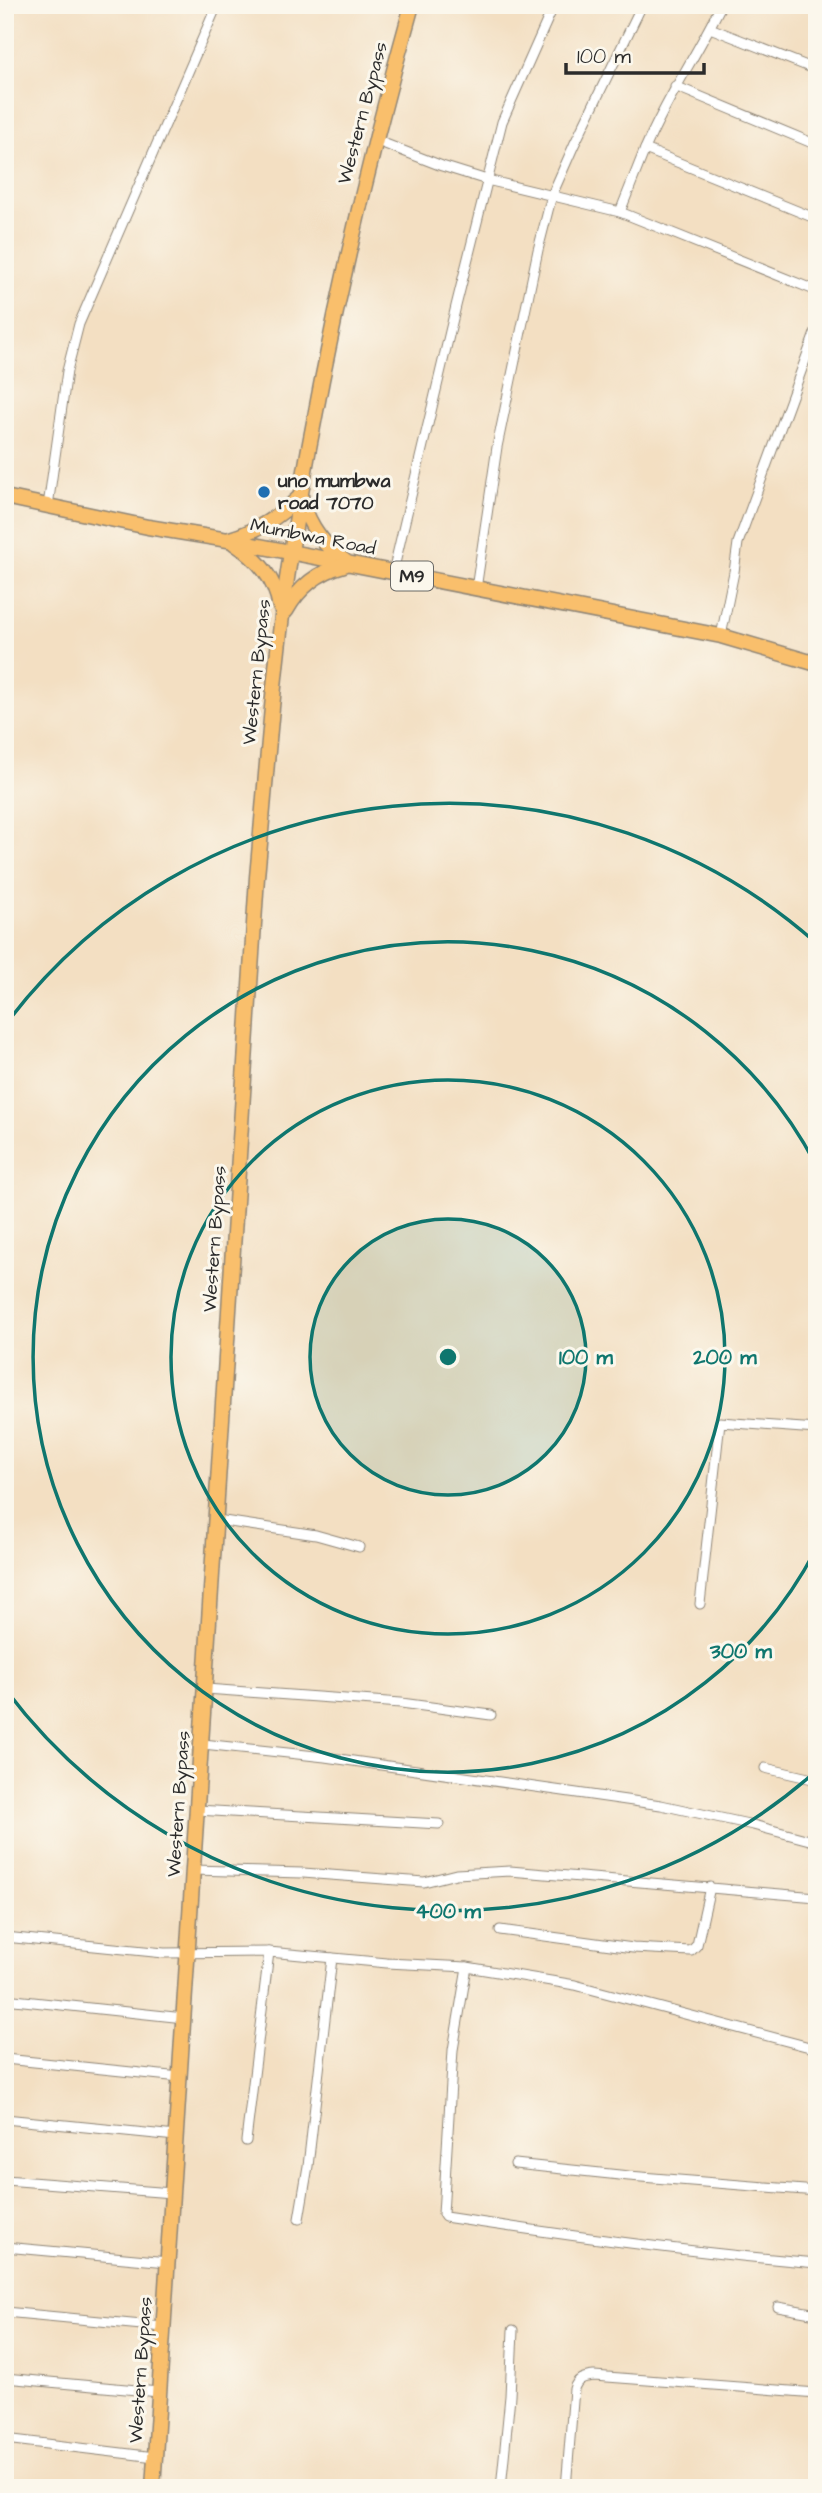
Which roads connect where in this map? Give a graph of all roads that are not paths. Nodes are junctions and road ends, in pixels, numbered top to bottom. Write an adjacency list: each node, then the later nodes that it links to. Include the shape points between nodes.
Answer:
1 (217, 5): 20 (street, via 79,324 63,395)
2 (412, 5): 9 (main road, Western Bypass)
3 (554, 5): 12 (street, via 508,106)
4 (642, 5): 13 (street)
5 (721, 5): 6 (street)
6 (710, 28): 7 (street); 8 (street)
7 (817, 70)
8 (675, 86): 10 (street); 11 (street)
9 (375, 140): 12 (street); 18 (main road, Western Bypass, via 337,304)
10 (817, 145)
11 (645, 149): 14 (street); 15 (street)
12 (487, 180): 13 (street); 24 (street)
13 (552, 195): 14 (street); 25 (street, via 498,447)
14 (620, 212): 16 (street)
15 (817, 219)
16 (817, 291)
17 (817, 328): 27 (street, via 738,543)
18 (301, 496): 21 (main road, via 268,523); 22 (main road, Western Bypass); 23 (main road, via 312,528)
19 (5, 498): 20 (main road, Mumbwa Road / M9)
20 (48, 506): 21 (main road, Mumbwa Road / M9)
21 (228, 540): 22 (main road, Mumbwa Road / M9); 26 (main road, via 249,553 266,572)
22 (291, 552): 23 (main road, Mumbwa Road / M9); 26 (main road, Western Bypass)
23 (349, 564): 24 (main road, Mumbwa Road / M9); 26 (main road, via 328,569 309,582)
24 (393, 572): 25 (main road, Mumbwa Road / M9)
25 (476, 589): 27 (main road, Mumbwa Road / M9)
26 (282, 619): 30 (main road, Western Bypass, via 257,877)
27 (721, 636): 28 (main road, Mumbwa Road / M9)
28 (817, 664)
29 (817, 1429): 32 (street, via 720,1422)
30 (217, 1520): 31 (street, via 316,1535); 33 (main road, Western Bypass)
31 (359, 1547)
32 (700, 1604)
33 (206, 1689): 34 (street); 35 (main road, Western Bypass)
34 (491, 1714)
35 (203, 1744): 38 (main road, Western Bypass); 40 (street, via 661,1805)
36 (765, 1768): 37 (street)
37 (817, 1780)
38 (197, 1810): 39 (street); 41 (main road, Western Bypass)
39 (439, 1824)
40 (817, 1842)
41 (193, 1870): 42 (street, via 303,1872 424,1882 456,1874 510,1871); 47 (main road, Western Bypass)
42 (710, 1887): 43 (street); 44 (street, via 697,1945 691,1951)
43 (817, 1897)
44 (500, 1930)
45 (5, 1937): 47 (street)
46 (269, 1952): 47 (street); 48 (street); 57 (street)
47 (188, 1954): 51 (main road, Western Bypass)
48 (332, 1958): 49 (street); 62 (street)
49 (467, 1967): 52 (street, via 575,1985); 65 (street, via 453,2050 444,2216 687,2251)
50 (5, 1998): 51 (street)
51 (184, 2018): 54 (main road, Western Bypass)
52 (817, 2049)
53 (5, 2059): 54 (street)
54 (180, 2077): 56 (main road, Western Bypass)
55 (5, 2119): 56 (street)
56 (176, 2136): 61 (main road, Western Bypass)
57 (246, 2141)
58 (515, 2164): 60 (street)
59 (5, 2180): 61 (street)
60 (817, 2191)
61 (172, 2193): 64 (main road, Western Bypass)
62 (299, 2219)
63 (5, 2247): 64 (street)
64 (168, 2262): 69 (main road, Western Bypass)
65 (817, 2263)
66 (778, 2307): 68 (street)
67 (5, 2312): 69 (street)
68 (817, 2314)
69 (163, 2327): 72 (main road, Western Bypass)
70 (513, 2330): 77 (street)
71 (5, 2378): 72 (street)
72 (159, 2392): 75 (main road, Western Bypass)
73 (817, 2393): 78 (street, via 582,2378 574,2389)
74 (5, 2439): 75 (street)
75 (155, 2457): 76 (main road, Western Bypass)
76 (153, 2488)
77 (501, 2488)
78 (566, 2488)

